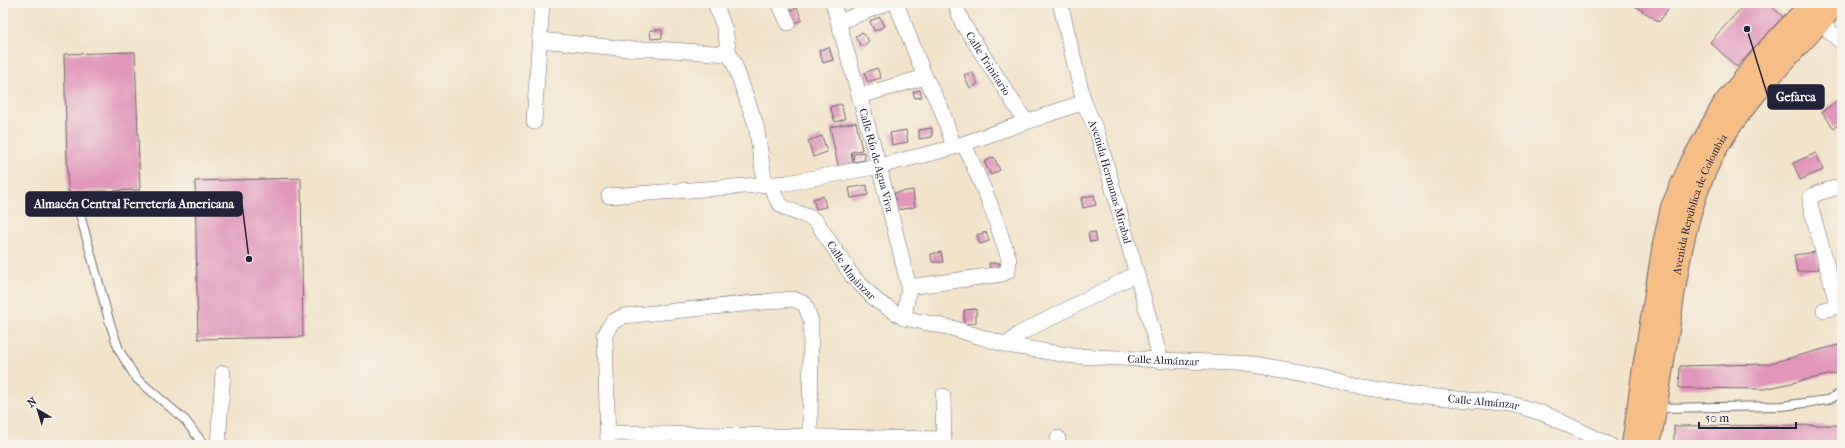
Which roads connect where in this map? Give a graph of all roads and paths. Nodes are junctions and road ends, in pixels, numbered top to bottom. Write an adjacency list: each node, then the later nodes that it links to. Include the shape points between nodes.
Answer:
1 (542, 3): 12 (street)
2 (715, 3): 14 (street, Calle Almánzar, via 725,30)
3 (779, 3): 11 (street)
4 (833, 3): 10 (street, Calle Río de Agua Viva)
5 (887, 3): 10 (street)
6 (896, 3): 15 (street)
7 (957, 3): 19 (street, Calle Trinitario, via 962,24)
8 (1060, 3): 17 (street, Avenida Hermanas Mirabal)
9 (1821, 7): 13 (street); 35 (main road, Avenida República de Colombia, via 1736,117 1701,178 1679,256); 42 (main road, Avenida República de Colombia, via 1769,49 1724,104 1692,162 1672,207)
10 (839, 22): 16 (street, Calle Río de Agua Viva)
11 (788, 23)
12 (540, 40): 14 (street, via 628,49 656,48); 18 (street)
13 (1842, 43)
14 (729, 54): 22 (street, Calle Almánzar, via 756,125)
15 (925, 77): 16 (street); 20 (street)
16 (860, 96): 21 (street, Calle Río de Agua Viva)
17 (1084, 102): 19 (street); 26 (street, Avenida Hermanas Mirabal, via 1098,135)
18 (534, 122)
19 (1026, 122): 20 (street)
20 (959, 146): 21 (street); 27 (street, via 990,201 1009,259 1008,271 1002,274)
21 (880, 166): 22 (street, via 788,183); 27 (street, Calle Río de Agua Viva)
22 (768, 184): 24 (street); 29 (street, Calle Almánzar, via 780,204 790,211 816,221 854,277 877,301)
23 (1842, 186): 28 (street, via 1811,196 1810,204)
24 (609, 196)
25 (78, 208): 39 (lane, via 119,350 136,378 185,420)
26 (1136, 274): 30 (street, via 1019,334); 31 (street, Avenida Hermanas Mirabal)
27 (909, 287): 29 (street, Calle Río de Agua Viva)
28 (1835, 307)
29 (904, 318): 30 (street, Calle Almánzar, via 952,328)
30 (1007, 345): 31 (street, Calle Almánzar, via 1073,356)
31 (1161, 361): 41 (street, Calle Almánzar, via 1254,364 1306,373 1349,385 1415,395 1512,404 1552,417)
32 (223, 373): 40 (street)
33 (1842, 393): 35 (lane, via 1826,400 1782,406)
34 (943, 396): 38 (street)
35 (1656, 408): 43 (main road, Avenida República de Colombia)
36 (810, 436): 37 (street); 37 (street, via 811,321 805,304 793,299 624,316 612,322 605,335); 38 (street)
37 (609, 439)
38 (944, 442)
39 (204, 445)
40 (218, 445)
41 (1610, 445)
42 (1633, 445)
43 (1649, 445)

